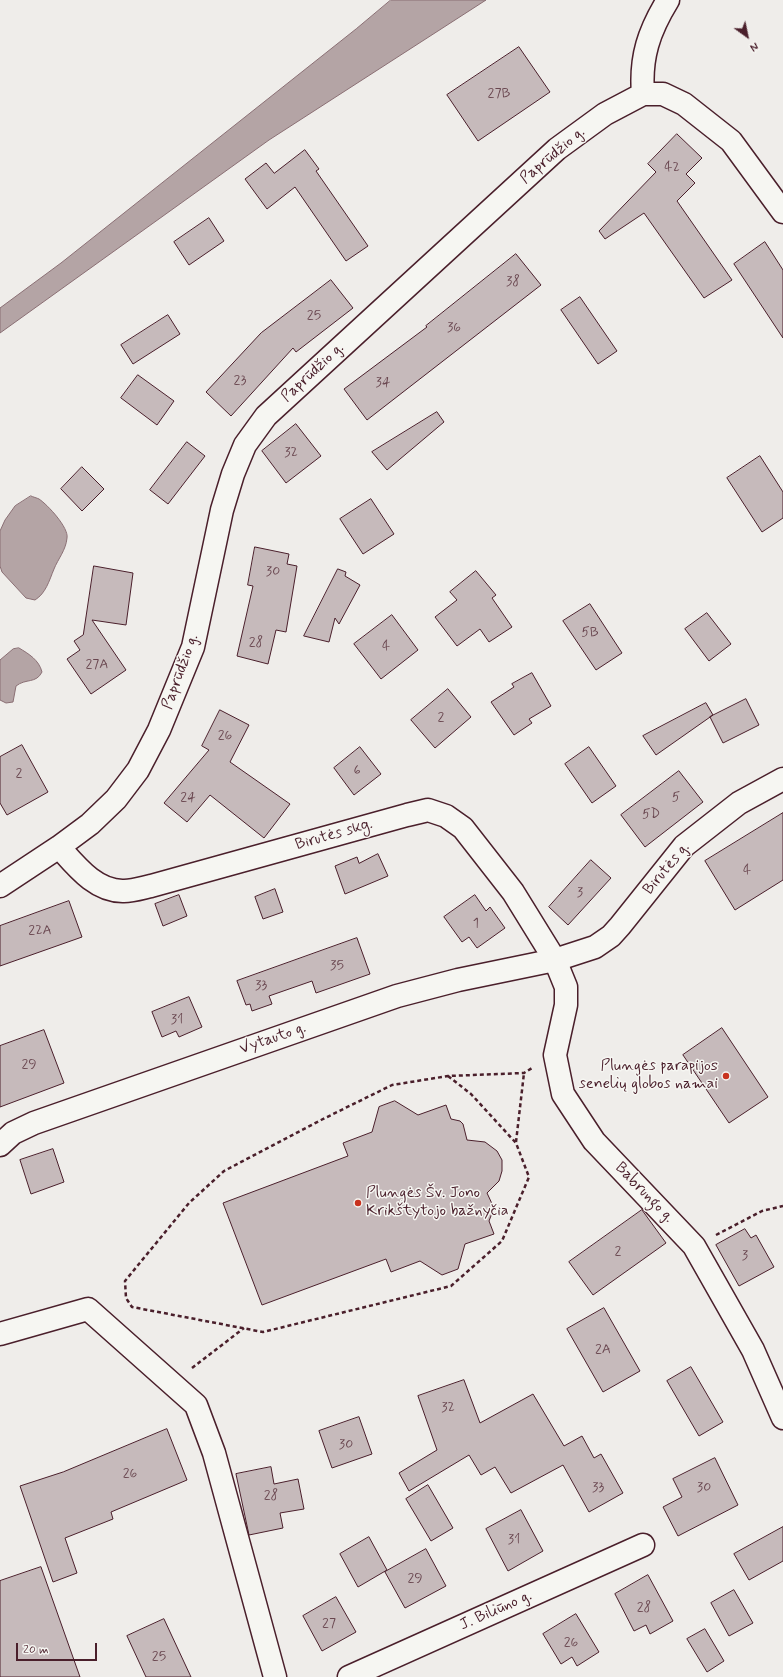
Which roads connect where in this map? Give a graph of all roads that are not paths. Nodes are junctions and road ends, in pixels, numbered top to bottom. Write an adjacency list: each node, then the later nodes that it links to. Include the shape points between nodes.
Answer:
1 (668, 0): 2 (street, via 647,42 641,74)
2 (643, 94): 3 (street, Paprūdžio g., via 663,94 684,104 731,141); 5 (street, Paprūdžio g., via 605,114 556,149 266,416 245,444 233,474 222,510 193,647 158,730 138,770 116,799 90,824)
3 (783, 212)
4 (783, 779): 7 (street, Birutės g., via 739,803 684,846 611,936 595,947)
5 (59, 848): 6 (street, Paprūdžio g.); 7 (street, Birutės skg., via 89,879 106,888 123,891 151,886 428,810 446,816 463,828 513,892)
6 (0, 886)
7 (555, 960): 8 (street, Vytauto g., via 458,980 397,996 34,1123 13,1133); 10 (street, Babrungo g., via 566,987 566,1005 555,1055 564,1094 594,1140 694,1246 753,1350)
8 (0, 1145)
9 (0, 1334): 12 (street, via 88,1309 196,1405 214,1453)
10 (783, 1418)
11 (643, 1545): 13 (street, J. Biliūno g.)
12 (275, 1677)
13 (349, 1677)

